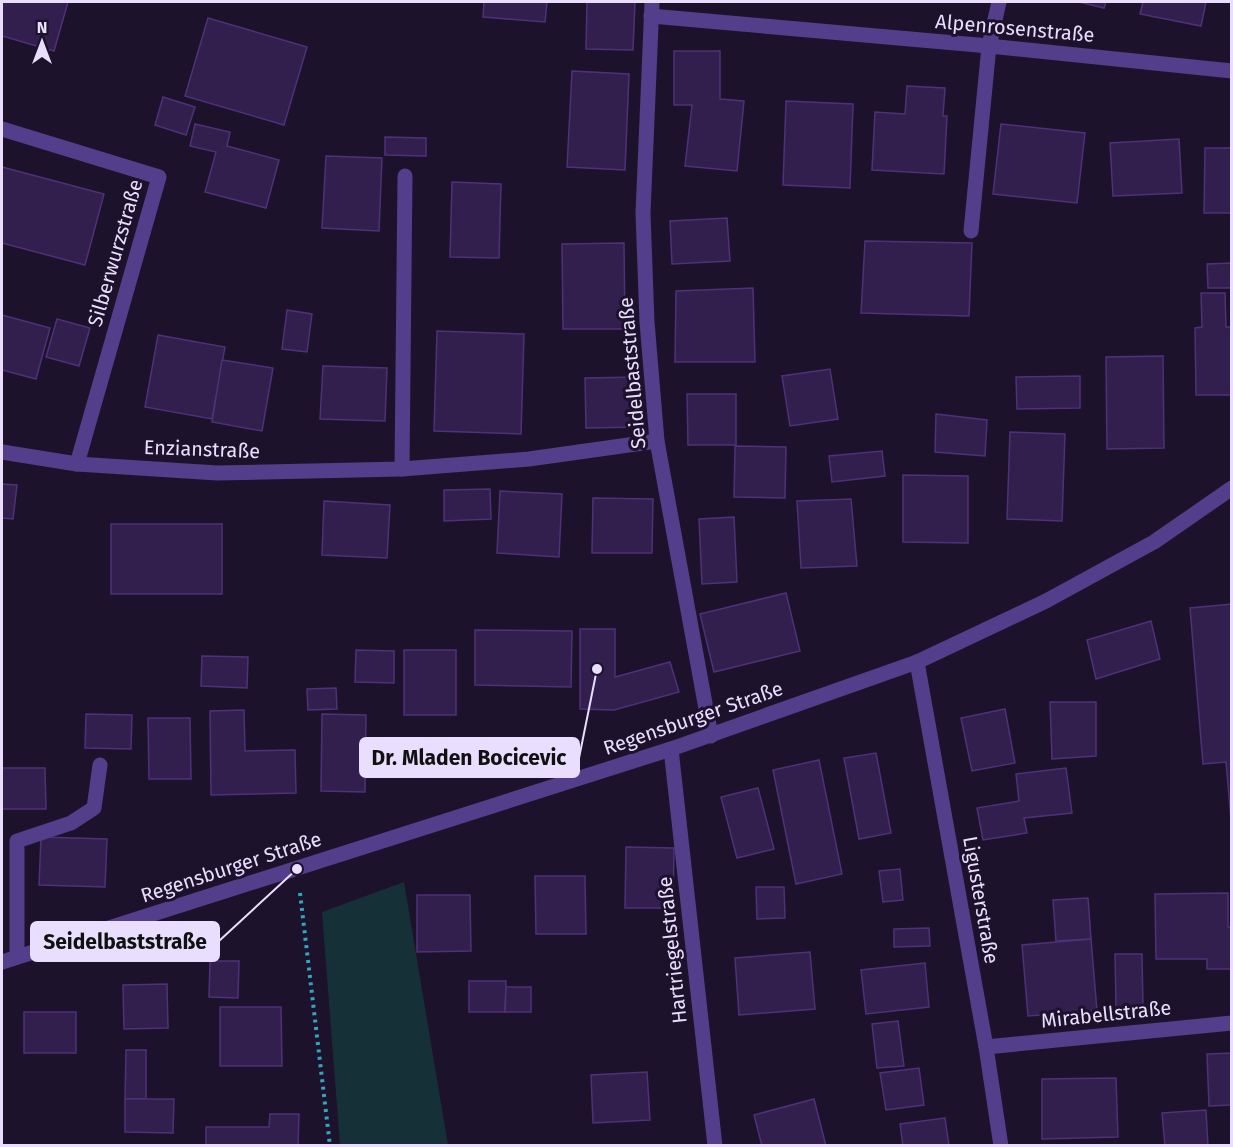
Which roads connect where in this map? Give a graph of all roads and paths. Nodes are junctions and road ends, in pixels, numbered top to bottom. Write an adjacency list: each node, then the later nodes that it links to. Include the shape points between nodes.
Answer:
1 (999, 2): 3 (street)
2 (652, 9): 3 (street, Alpenrosenstraße); 8 (street, Seidelbaststraße, via 643,213)
3 (989, 46): 4 (street, Alpenrosenstraße); 7 (street)
4 (1232, 71)
5 (2, 129): 10 (street, Silberwurzstraße, via 159,177)
6 (405, 176): 11 (street)
7 (971, 231)
8 (657, 441): 11 (street, Enzianstraße, via 529,459); 14 (street, Seidelbaststraße)
9 (2, 452): 10 (street, Enzianstraße)
10 (77, 464): 11 (street, Enzianstraße, via 217,473)
11 (402, 469)
12 (1232, 489): 13 (street, Regensburger Straße, via 1144,547 1046,601)
13 (917, 662): 14 (street, Regensburger Straße); 21 (street, Ligusterstraße)
14 (711, 736): 15 (street, Regensburger Straße)
15 (671, 749): 17 (street, Regensburger Straße); 23 (street, Hartriegelstraße)
16 (100, 765): 18 (street, via 94,808 71,823 17,841)
17 (297, 868): 18 (street, Regensburger Straße); 22 (path)
18 (17, 957): 19 (street, Regensburger Straße)
19 (2, 962)
20 (1232, 1023): 21 (street, Mirabellstraße)
21 (986, 1047): 24 (street, Ligusterstraße)
22 (330, 1146)
23 (715, 1146)
24 (1001, 1146)

